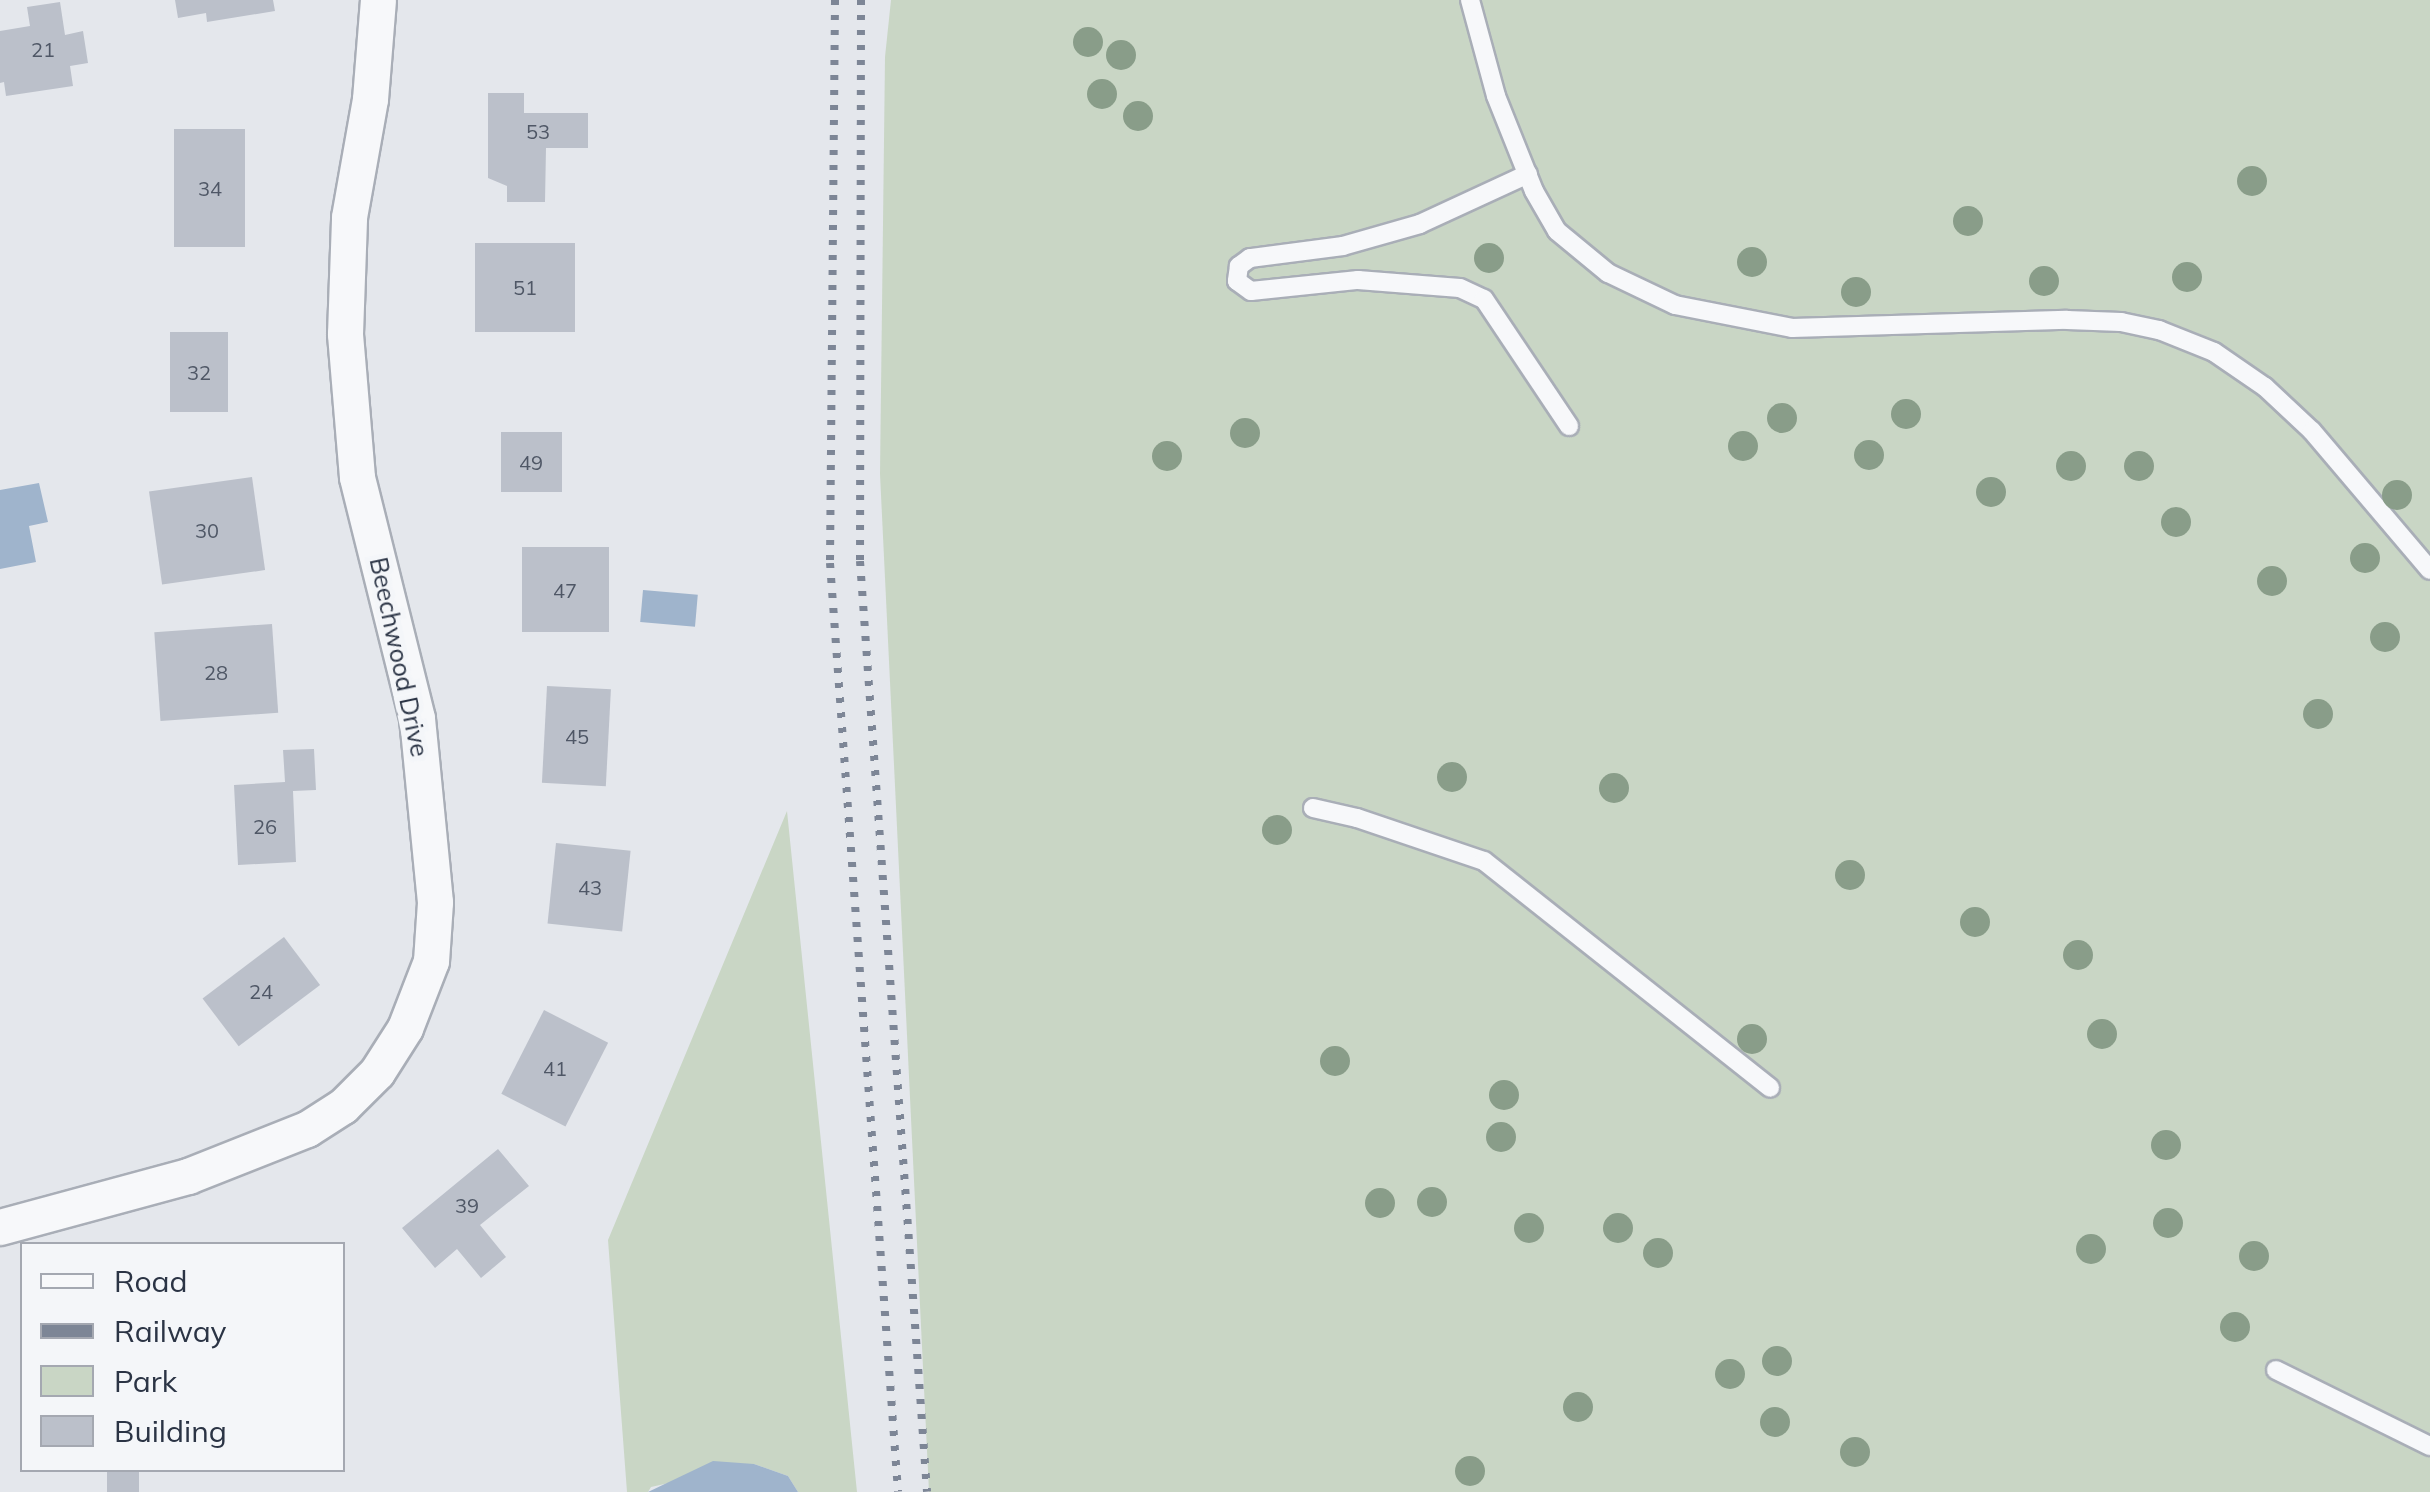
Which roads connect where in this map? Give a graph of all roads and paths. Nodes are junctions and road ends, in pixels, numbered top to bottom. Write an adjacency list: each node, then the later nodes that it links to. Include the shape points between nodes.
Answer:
1 (378, 0): 8 (street, Beechwood Drive, via 370,99 349,217 345,334 357,477 417,718 434,902 431,962 404,1028 377,1072 343,1106 188,1176)
2 (1470, 0): 3 (lane, via 1496,96)
3 (1528, 174): 4 (lane, via 1420,224 1343,246 1250,258 1239,266 1237,280 1252,291 1358,280 1460,288 1484,300); 5 (lane, via 1557,231 1608,273 1675,305 1792,328 2121,322 2214,352 2312,431)
4 (1568, 426)
5 (2430, 570)
6 (1312, 808): 7 (lane, via 1484,861)
7 (1770, 1088)
8 (0, 1227)
9 (2276, 1370): 10 (lane)
10 (2430, 1446)

